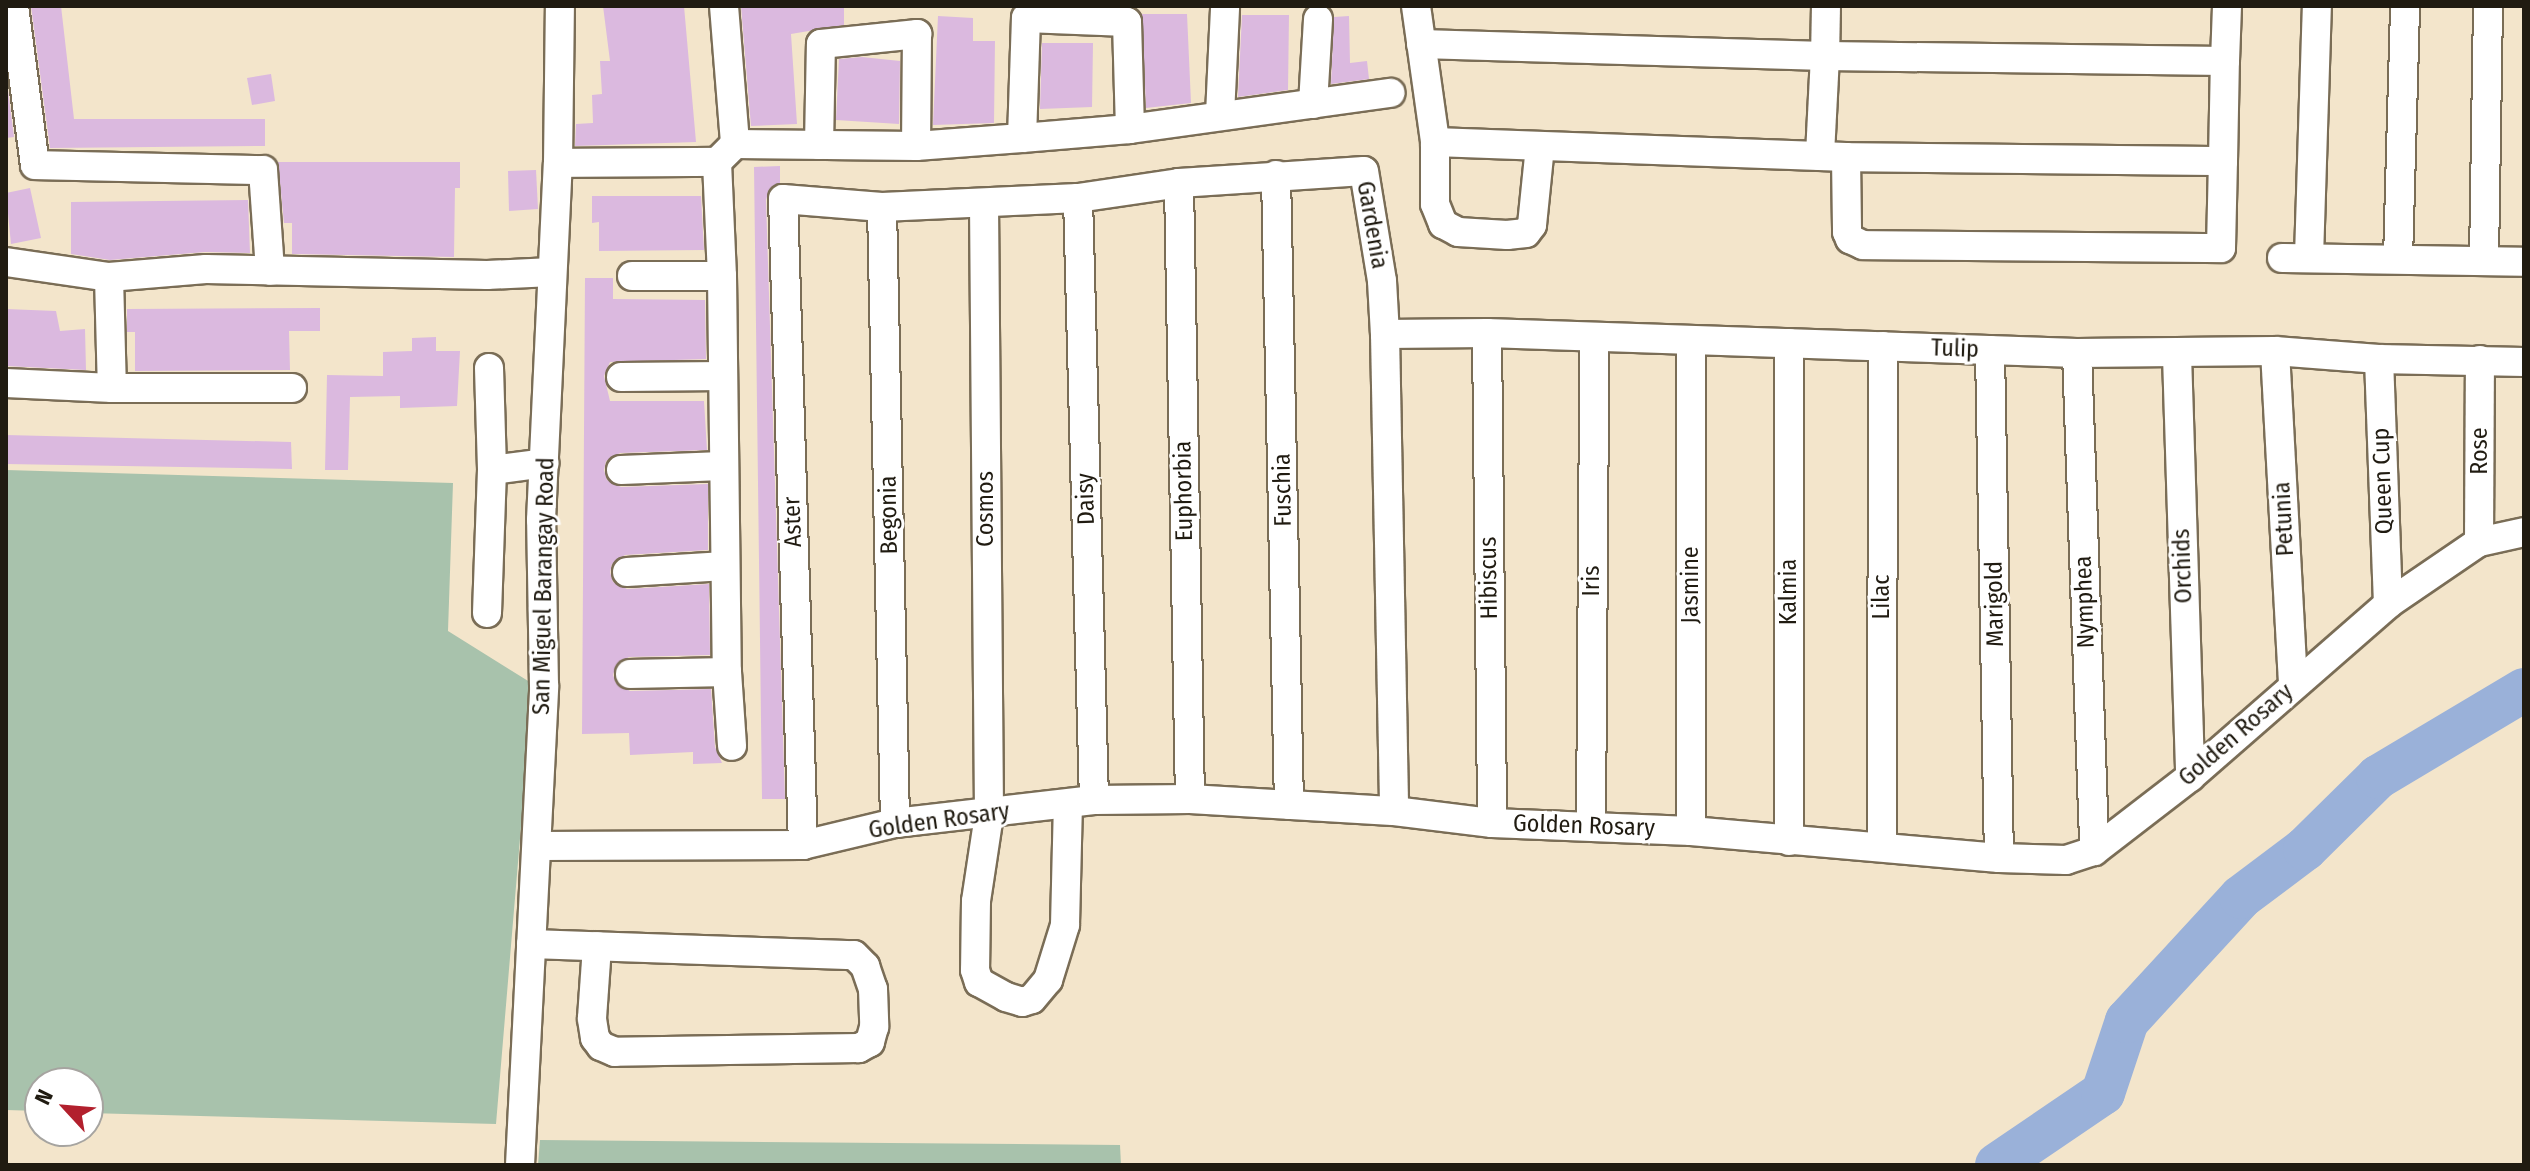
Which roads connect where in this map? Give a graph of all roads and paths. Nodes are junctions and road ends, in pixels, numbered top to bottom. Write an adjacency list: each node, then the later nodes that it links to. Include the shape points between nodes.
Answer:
1 (14, 6): 38 (street, via 35,165 263,170)
2 (560, 6): 27 (street, San Miguel Barangay Road)
3 (724, 6): 24 (street)
4 (1416, 6): 12 (street)
5 (1826, 6): 13 (street)
6 (2227, 6): 14 (street)
7 (2317, 6): 34 (street, via 2296,258)
8 (2405, 6): 34 (street)
9 (2488, 6): 35 (street)
10 (1225, 7): 17 (street)
11 (1318, 19): 16 (street)
12 (1421, 44): 13 (street); 20 (street)
13 (1825, 56): 14 (street); 25 (street)
14 (2225, 61): 26 (street)
15 (1391, 93): 16 (street)
16 (1313, 104): 17 (street)
17 (1220, 115): 18 (street)
18 (1130, 129): 19 (street); 19 (street, via 1127,22 1026,18)
19 (1022, 138): 22 (street)
20 (1435, 142): 23 (street); 23 (street, via 1435,204 1443,224 1458,232 1507,235 1526,233 1532,225)
21 (819, 145): 22 (street); 22 (street, via 821,44 917,34); 24 (street)
22 (916, 146)
23 (1540, 146): 25 (street)
24 (726, 153): 27 (street); 41 (street)
25 (1833, 157): 26 (street); 26 (street, via 1847,232 1856,243 2190,248 2221,248)
26 (2223, 161)
27 (558, 163): 39 (street, San Miguel Barangay Road)
28 (1276, 175): 29 (street, Gardenia); 44 (street, Gardenia, via 1364,171); 79 (street, Fuschia)
29 (1179, 183): 30 (street, Gardenia); 77 (street, Euphorbia)
30 (1078, 198): 32 (street, Gardenia); 78 (street, Daisy)
31 (783, 199): 33 (street, Gardenia); 87 (street, Aster)
32 (984, 203): 33 (street, Gardenia); 81 (street, Cosmos)
33 (882, 207): 82 (street, Begonia)
34 (2398, 259): 35 (street)
35 (2484, 260): 37 (street)
36 (6, 262): 42 (street)
37 (2524, 262)
38 (270, 271): 39 (street); 42 (street, via 206,269)
39 (552, 272): 62 (street, San Miguel Barangay Road)
40 (632, 276): 41 (street)
41 (722, 276): 57 (street)
42 (109, 277): 60 (street)
43 (1487, 333): 44 (street, Tulip); 45 (street, Tulip); 83 (street, Hibiscus)
44 (1385, 334): 80 (street, Gardenia)
45 (1594, 337): 46 (street, Tulip); 84 (street, Iris)
46 (1691, 340): 47 (street, Tulip); 85 (street, Jasmine)
47 (1789, 343): 48 (street, Tulip); 86 (street, Kalmia)
48 (1883, 346): 49 (street, Tulip); 89 (street, Lilac)
49 (1990, 350): 51 (street, Tulip); 91 (street, Marigold)
50 (2275, 351): 52 (street, Tulip); 53 (street, Tulip); 74 (street, Petunia)
51 (2077, 353): 52 (street, Tulip); 90 (street, Nymphea)
52 (2177, 355): 76 (street, Orchids)
53 (2379, 359): 54 (street, Tulip); 70 (street, Queen Cup)
54 (2480, 360): 55 (street, Tulip); 67 (street, Rose)
55 (2524, 362)
56 (489, 368): 64 (street)
57 (723, 376): 58 (street); 63 (street)
58 (621, 377)
59 (6, 383): 60 (street)
60 (112, 388): 61 (street)
61 (292, 388)
62 (545, 463): 64 (street); 88 (street, San Miguel Barangay Road)
63 (722, 466): 65 (street); 68 (street)
64 (492, 470): 71 (street)
65 (621, 470)
66 (2524, 532): 67 (street, Golden Rosary)
67 (2479, 542): 70 (street, Golden Rosary)
68 (725, 566): 69 (street); 72 (street)
69 (627, 572)
70 (2388, 604): 74 (street, Golden Rosary)
71 (487, 613)
72 (727, 672): 73 (street); 75 (street)
73 (630, 674)
74 (2293, 686): 76 (street, Golden Rosary)
75 (732, 746)
76 (2190, 777): 90 (street, Golden Rosary)
77 (1190, 799): 78 (street, Golden Rosary); 79 (street, Golden Rosary)
78 (1081, 802): 81 (street, Golden Rosary); 81 (street, Daisy, via 1065,925 1048,980 1040,993 1022,1002 989,989 975,970 976,901)
79 (1289, 805): 80 (street, Golden Rosary)
80 (1394, 811): 83 (street, Golden Rosary)
81 (989, 815): 82 (street, Golden Rosary)
82 (895, 823): 87 (street, Golden Rosary)
83 (1492, 823): 84 (street, Golden Rosary)
84 (1591, 825): 85 (street, Golden Rosary)
85 (1691, 831): 86 (street, Golden Rosary)
86 (1789, 841): 89 (street, Golden Rosary)
87 (803, 845): 88 (street, Golden Rosary)
88 (537, 846): 92 (street, San Miguel Barangay Road)
89 (1882, 847): 91 (street, Golden Rosary)
90 (2094, 851): 91 (street, Golden Rosary, via 2066,860)
91 (1999, 858)
92 (531, 944): 93 (street); 94 (street, San Miguel Barangay Road)
93 (597, 946): 93 (street, via 854,955 865,966 873,989 870,1042 859,1048 615,1052 595,1038)
94 (520, 1165)

